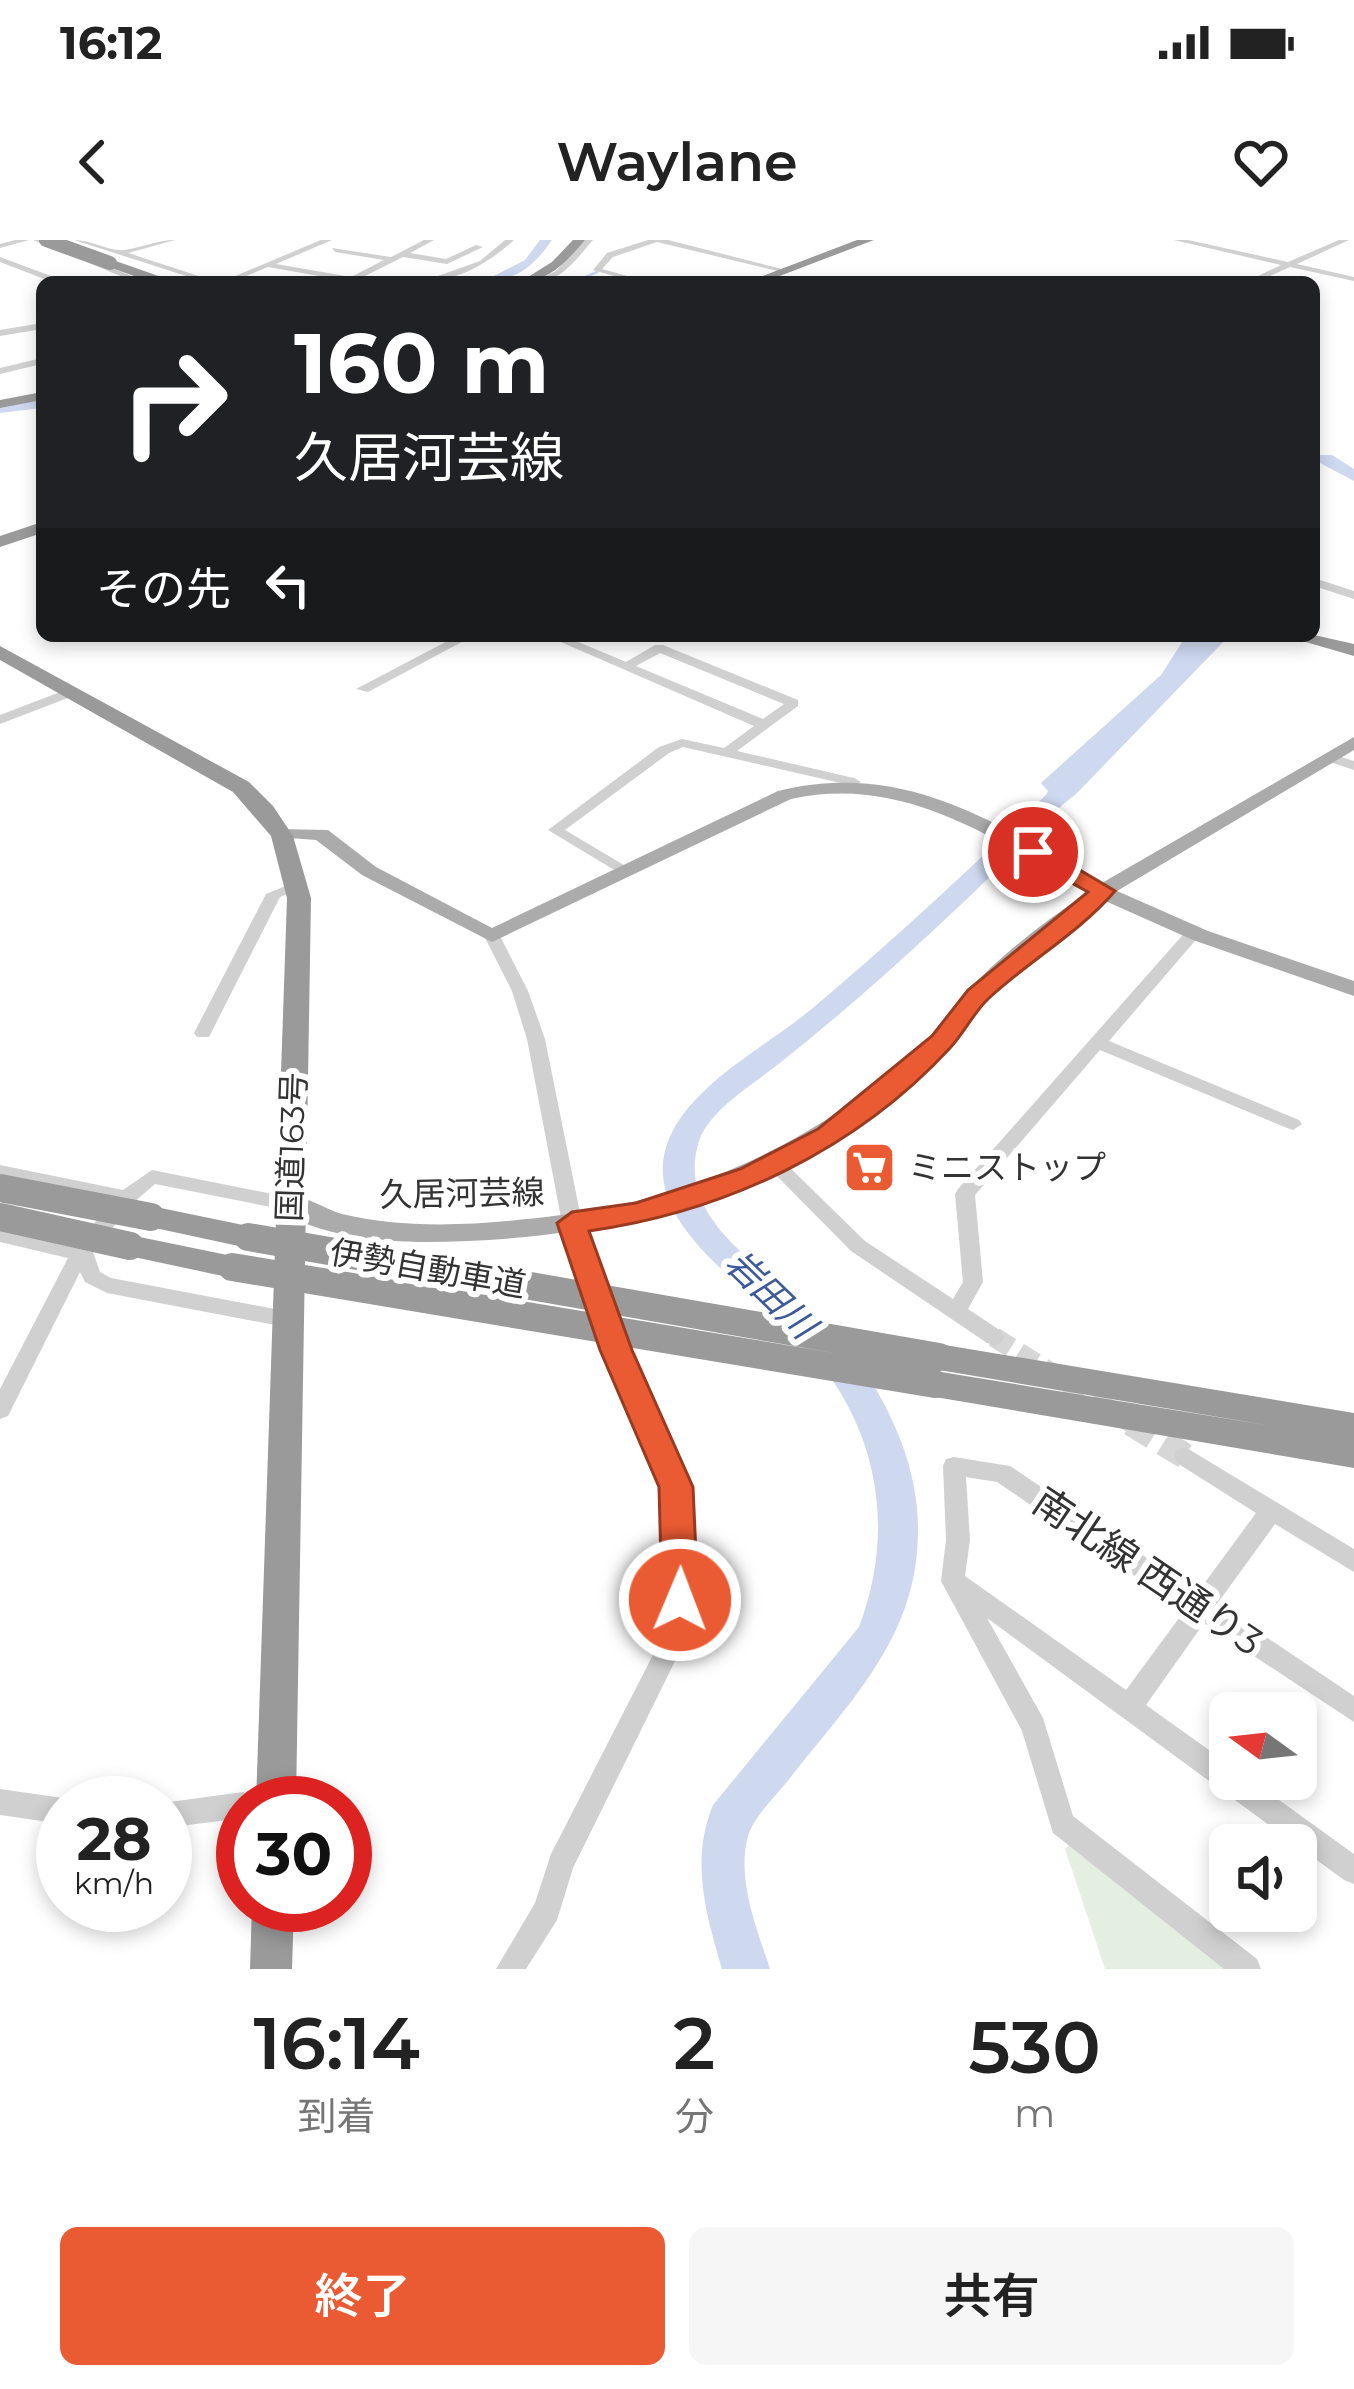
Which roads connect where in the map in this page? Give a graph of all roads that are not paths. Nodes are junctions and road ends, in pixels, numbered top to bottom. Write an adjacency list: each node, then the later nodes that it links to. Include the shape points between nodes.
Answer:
1 (25, 240): 16 (street)
2 (37, 240): 23 (street)
3 (46, 240): 26 (highway, bridge)
4 (78, 240): 20 (street)
5 (170, 240): 20 (street)
6 (328, 240): 24 (street)
7 (430, 240): 21 (street)
8 (507, 240): 18 (street); 39 (street, via 478,266)
9 (579, 240): 40 (highway)
10 (589, 240): 41 (street)
11 (657, 240): 28 (street); 29 (street, via 604,259 597,270)
12 (868, 240): 28 (highway)
13 (1178, 240): 25 (street)
14 (1345, 240): 25 (street)
15 (459, 243): 18 (street)
16 (0, 246)
17 (382, 246): 21 (street)
18 (479, 247): 21 (street, via 447,262)
19 (335, 250): 21 (street)
20 (125, 254): 23 (street); 34 (street); 35 (street)
21 (395, 257): 27 (street); 38 (street)
22 (0, 260): 30 (street)
23 (87, 260): 26 (street)
24 (267, 265): 36 (street); 37 (street)
25 (1289, 265): 45 (street); 46 (street)
26 (105, 266): 31 (street); 32 (street); 33 (highway)
27 (421, 269)
28 (787, 271): 44 (highway)
29 (608, 273): 42 (street); 43 (street)
30 (43, 276)
31 (100, 276)
32 (128, 276)
33 (141, 276)
34 (170, 276)
35 (194, 276)
36 (240, 276)
37 (327, 276)
38 (357, 276)
39 (445, 276)
40 (537, 276)
41 (552, 276)
42 (598, 276)
43 (620, 276)
44 (772, 276)
45 (1264, 276)
46 (1354, 279)
47 (36, 327): 48 (street)
48 (0, 333)
49 (36, 362): 50 (street)
50 (0, 370)
51 (36, 397): 52 (highway)
52 (0, 404)
53 (36, 529): 54 (highway)
54 (0, 542)
55 (1320, 584): 56 (street)
56 (1354, 595)
57 (455, 642): 63 (street)
58 (567, 642): 62 (street)
59 (1320, 642): 60 (highway)
60 (1354, 650)
61 (0, 652): 64 (highway, 国道163号)
62 (626, 667): 66 (street); 66 (street, via 659,648 793,703)
63 (363, 689)
64 (68, 693): 65 (street); 72 (highway, 国道163号, via 241,787)
65 (0, 720)
66 (762, 724): 68 (street)
67 (1354, 742): 69 (main road, 久居河芸線)
68 (728, 752): 71 (street); 73 (street, via 682,743 664,750 555,830)
69 (1329, 757): 70 (street); 75 (main road, 久居河芸線)
70 (1354, 766)
71 (854, 782): 73 (main road, via 784,796); 75 (main road, via 898,791)
72 (284, 832): 74 (highway, 国道163号); 77 (main road, via 321,834 370,871)
73 (626, 871): 77 (main road)
74 (298, 886): 79 (street, via 274,894); 86 (highway, 国道163号)
75 (1103, 891): 76 (main road); 82 (main road, 久居河芸線, via 976,995 941,1042 879,1097 828,1136)
76 (1194, 932): 78 (main road); 80 (street)
77 (492, 935): 88 (street, via 536,1039)
78 (1354, 989)
79 (203, 1033)
80 (1101, 1044): 81 (street); 91 (street, via 965,1194 973,1282)
81 (1292, 1124)
82 (762, 1170): 88 (main road, 久居河芸線, via 667,1206); 91 (street)
83 (0, 1172): 85 (street)
84 (0, 1188): 94 (highway, 伊勢自動車道, bridge)
85 (123, 1197): 86 (street, via 152,1177); 90 (street)
86 (291, 1204): 88 (main road, 久居河芸線, via 323,1221 386,1230); 92 (highway, 国道163号)
87 (0, 1217): 94 (highway, 伊勢自動車道, bridge, via 232,1267)
88 (582, 1222): 111 (street, via 616,1350 676,1487 680,1600 669,1649 561,1864 547,1910)
89 (0, 1235): 90 (street)
90 (84, 1254): 92 (street, via 92,1277 107,1285); 95 (street)
91 (956, 1313): 93 (street)
92 (285, 1319): 105 (highway, 国道163号)
93 (994, 1337)
94 (938, 1370): 96 (highway, 伊勢自動車道); 97 (highway, 伊勢自動車道)
95 (0, 1410)
96 (1354, 1427)
97 (1354, 1454)
98 (1185, 1456): 99 (street)
99 (1271, 1510): 100 (street); 102 (street)
100 (1354, 1562)
101 (953, 1581): 102 (street, 南北線 西通り3, via 954,1466 1002,1473); 103 (street); 112 (street, via 1034,1727 1062,1824)
102 (1202, 1607): 103 (street); 104 (street, 南北線 西通り3)
103 (1129, 1708): 108 (street)
104 (1354, 1710)
105 (264, 1776)
106 (0, 1802): 107 (street)
107 (36, 1807)
108 (1354, 1870)
109 (272, 1932): 110 (highway)
110 (271, 1969)
111 (510, 1969)
112 (1247, 1969)

